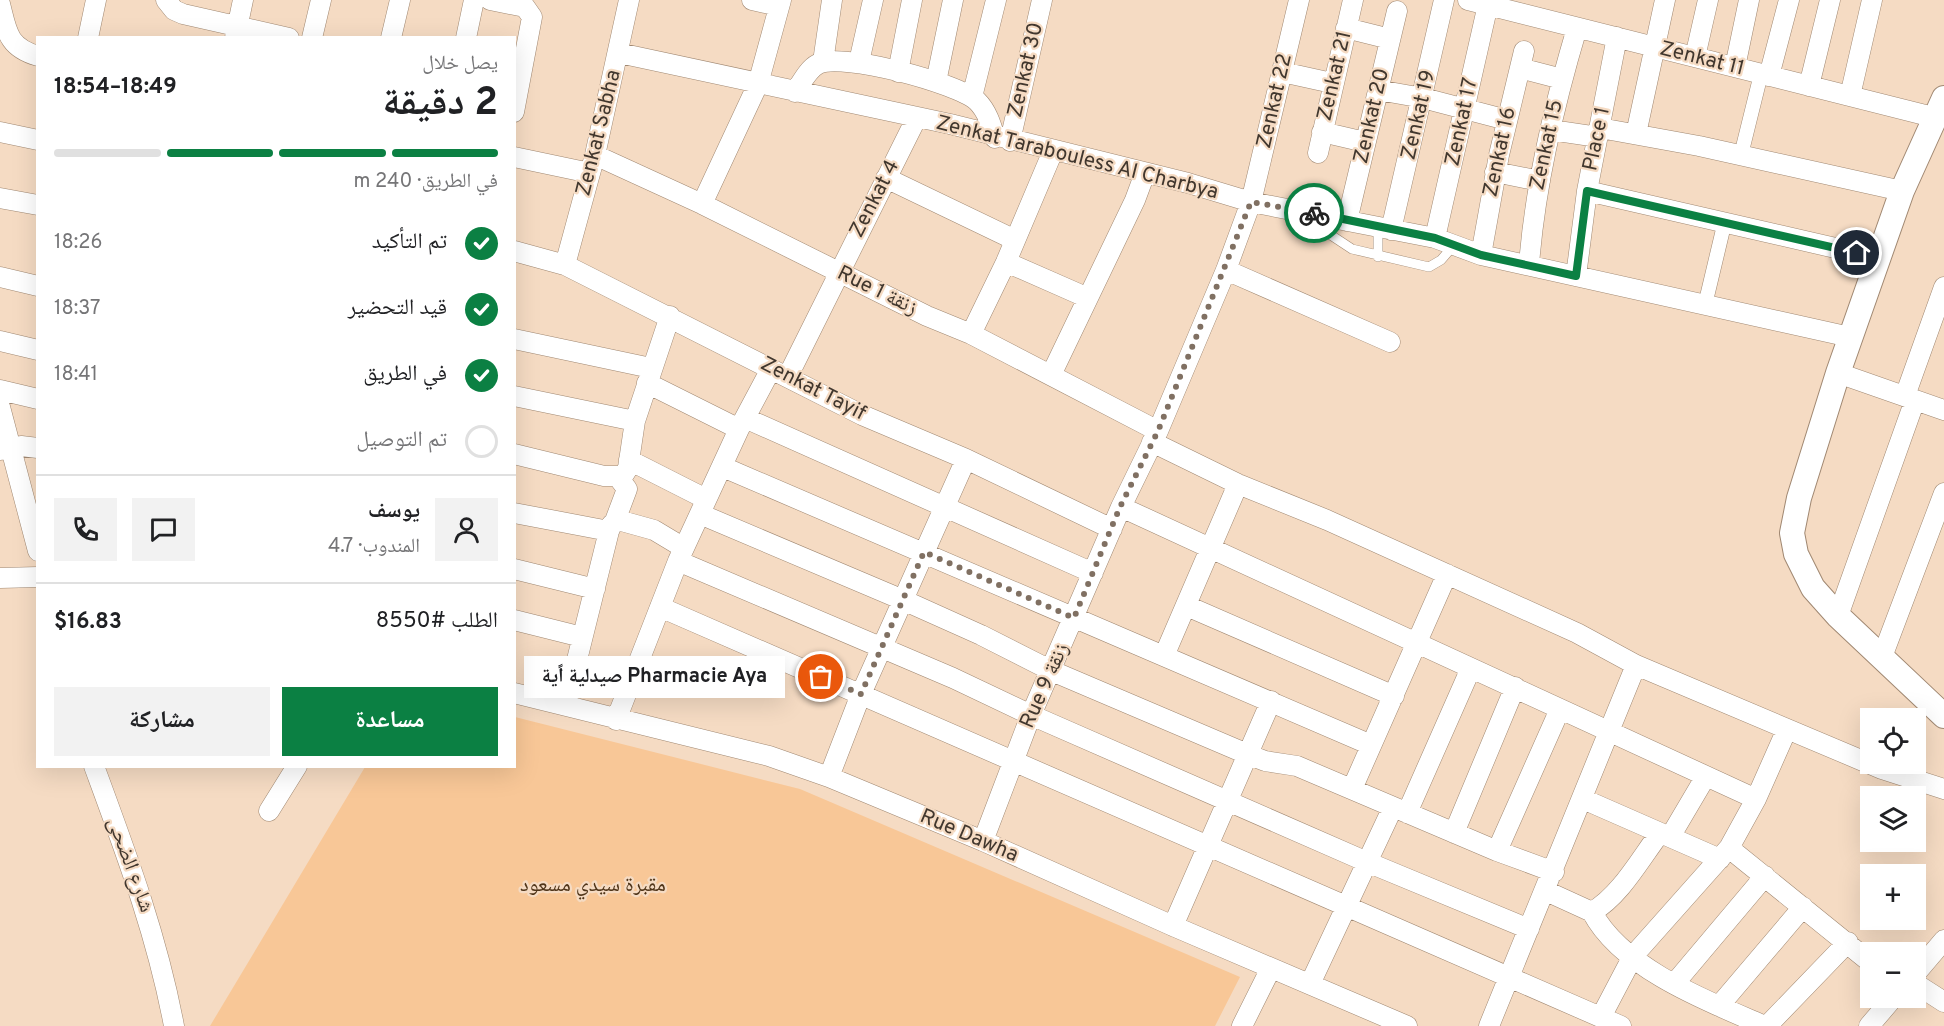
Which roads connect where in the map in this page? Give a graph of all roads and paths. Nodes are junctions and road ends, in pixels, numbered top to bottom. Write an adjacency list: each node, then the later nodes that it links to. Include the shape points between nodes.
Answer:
1 (96, 0): 33 (street)
2 (165, 0): 32 (street, via 174,10)
3 (243, 0): 32 (street)
4 (321, 0): 35 (street)
5 (400, 0): 36 (street)
6 (474, 0): 37 (street)
7 (490, 0): 55 (street, via 530,10 532,24)
8 (629, 0): 41 (street, Zenkat Sabha)
9 (752, 0): 27 (street)
10 (832, 0): 44 (street)
11 (873, 0): 45 (street)
12 (912, 0): 47 (street)
13 (953, 0): 51 (street)
14 (996, 0): 59 (street)
15 (1042, 0): 70 (street, Zenkat 30)
16 (1299, 0): 48 (street, Zenkat 22)
17 (1353, 0): 31 (street, Zenkat 21)
18 (1444, 0): 60 (street, Zenkat 19)
19 (1468, 0): 28 (street, Zenkat 11)
20 (1665, 0): 40 (street)
21 (1708, 0): 43 (street)
22 (1749, 0): 46 (street)
23 (1789, 0): 49 (street)
24 (1830, 0): 54 (street)
25 (1872, 0): 58 (street)
26 (0, 3): 42 (street, via 11,41)
27 (780, 3): 53 (street)
28 (1489, 3): 30 (street, Zenkat 11); 61 (street, Zenkat 17)
29 (1397, 11): 39 (street, Zenkat 20)
30 (1577, 27): 38 (street, Zenkat 11); 50 (street, Zenkat 15)
31 (1346, 28): 39 (street); 52 (street, Zenkat 21)
32 (236, 32): 34 (street)
33 (88, 36)
34 (271, 36)
35 (312, 36)
36 (391, 36)
37 (466, 36)
38 (1617, 38): 40 (street, Zenkat 11); 68 (street, Place 1)
39 (1390, 39): 56 (street, Zenkat 20)
40 (1654, 47): 43 (street, Zenkat 11); 69 (street)
41 (619, 52): 53 (street, Zenkat Tarabouless Al Charbya); 77 (street, Zenkat Sabha)
42 (36, 55)
43 (1695, 57): 46 (street, Zenkat 11)
44 (823, 62): 45 (street); 57 (street, via 809,71)
45 (859, 62): 47 (street)
46 (1735, 67): 49 (street, Zenkat 11)
47 (898, 72): 51 (street)
48 (1282, 72): 52 (street); 85 (street, Zenkat 22)
49 (1765, 75): 54 (street, Zenkat 11); 75 (street)
50 (1562, 79): 64 (street, Zenkat 16, via 1522,59); 65 (street, Zenkat 15)
51 (936, 82): 59 (street)
52 (1332, 83): 67 (street, Zenkat 21)
53 (758, 84): 57 (street, Zenkat Tarabouless Al Charbya); 86 (street)
54 (1809, 86): 58 (street, Zenkat 11)
55 (517, 87)
56 (1378, 90): 60 (street); 72 (street, Zenkat 20)
57 (795, 92): 63 (street, Zenkat Tarabouless Al Charbya)
58 (1850, 96): 62 (street, Zenkat 11)
59 (972, 97): 70 (street)
60 (1423, 98): 61 (street); 91 (street, Zenkat 19)
61 (1464, 108): 64 (street); 92 (street, Zenkat 17)
62 (1940, 108): 82 (street)
63 (916, 118): 70 (street, Zenkat Tarabouless Al Charbya); 80 (street, Zenkat 4)
64 (1507, 120): 78 (street, Zenkat 16)
65 (1551, 129): 68 (street); 81 (street, Zenkat 15)
66 (0, 132): 71 (street)
67 (1322, 132): 72 (street); 74 (street, Zenkat 21)
68 (1599, 133): 69 (street); 83 (street, Place 1)
69 (1636, 134): 75 (street)
70 (1003, 139): 73 (street, Zenkat Tarabouless Al Charbya)
71 (36, 140)
72 (1365, 142): 89 (street, Zenkat 20)
73 (1053, 151): 79 (street, Zenkat Tarabouless Al Charbya); 93 (street)
74 (1318, 153)
75 (1741, 155): 82 (street)
76 (516, 157): 77 (street, Rue 1 زنقة)
77 (592, 164): 86 (street, Rue 1 زنقة); 100 (street, Zenkat Sabha)
78 (1495, 172): 81 (street); 96 (street, Zenkat 16)
79 (1145, 173): 85 (street, Zenkat Tarabouless Al Charbya); 108 (street)
80 (886, 178): 93 (street); 103 (street, Zenkat 4)
81 (1540, 181): 101 (street, Zenkat 15)
82 (1902, 190): 98 (street)
83 (1587, 191): 90 (street); 104 (street, Place 1)
84 (0, 198): 87 (street)
85 (1251, 202): 88 (street, Zenkat Tarabouless Al Charbya); 102 (street, Rue 9 زنقة)
86 (702, 204): 103 (street, Rue 1 زنقة)
87 (36, 205)
88 (1291, 208): 89 (street, Zenkat Tarabouless Al Charbya); 97 (lane, via 1352,249)
89 (1347, 220): 91 (street, Zenkat Tarabouless Al Charbya)
90 (1725, 221): 98 (street); 109 (street)
91 (1385, 229): 92 (street, Zenkat Tarabouless Al Charbya); 97 (lane)
92 (1435, 238): 94 (street, Zenkat Tarabouless Al Charbya)
93 (1015, 240): 99 (street)
94 (1454, 245): 96 (street, Zenkat Tarabouless Al Charbya); 97 (lane, via 1429,267)
95 (516, 252): 100 (street, Zenkat Tayif)
96 (1481, 255): 101 (street, Zenkat Tarabouless Al Charbya)
97 (1378, 257)
98 (1879, 258): 112 (street)
99 (1006, 262): 108 (street); 111 (street)
100 (565, 265): 110 (street, Zenkat Tayif)
101 (1528, 265): 104 (street, Zenkat Tarabouless Al Charbya)
102 (1226, 270): 115 (street); 129 (street, Rue 9 زنقة)
103 (838, 272): 111 (street, Rue 1 زنقة); 117 (street, Zenkat 4)
104 (1576, 276): 109 (street, Zenkat Tarabouless Al Charbya)
105 (0, 277): 106 (street)
106 (36, 286)
107 (1944, 287): 123 (street)
108 (1088, 298): 119 (street)
109 (1705, 304): 112 (street, Zenkat Tarabouless Al Charbya)
110 (669, 316): 117 (street, Zenkat Tayif); 120 (street)
111 (971, 334): 119 (street, Rue 1 زنقة)
112 (1850, 337): 118 (street)
113 (516, 340): 120 (street)
114 (0, 341): 116 (street)
115 (1390, 342)
116 (36, 350)
117 (779, 372): 128 (street, Zenkat 4); 134 (street, Zenkat Tayif, via 862,415)
118 (1838, 373): 123 (street); 159 (street, via 1792,533 1796,554 1813,588)
119 (1051, 375): 129 (street, Rue 1 زنقة)
120 (649, 376): 127 (street); 128 (street)
121 (0, 390): 124 (street)
122 (516, 396): 127 (street)
123 (1910, 398): 126 (street); 159 (street)
124 (36, 399)
125 (0, 407): 131 (street)
126 (1944, 410)
127 (636, 421): 133 (street)
128 (742, 423): 135 (street, Zenkat 4); 141 (street)
129 (1155, 436): 137 (street, Rue 1 زنقة); 142 (street, Rue 9 زنقة)
130 (36, 448): 131 (street)
131 (5, 449): 139 (street)
132 (516, 455): 136 (street)
133 (630, 459): 136 (street, via 625,474); 140 (street)
134 (966, 459): 141 (street); 145 (street, Zenkat Tayif)
135 (723, 467): 140 (street, Zenkat 4); 148 (street)
136 (618, 477): 144 (street, via 627,489)
137 (1238, 484): 147 (street); 152 (street, Rue 1 زنقة)
138 (1944, 493): 166 (street)
139 (29, 496): 146 (street)
140 (703, 507): 149 (street, Zenkat 4); 156 (street)
141 (943, 507): 148 (street); 151 (street)
142 (1120, 507): 145 (street, Rue 9 زنقة); 147 (street)
143 (516, 513): 144 (street)
144 (612, 526): 149 (street, via 654,530); 155 (street)
145 (1112, 529): 151 (street, Rue 9 زنقة)
146 (36, 539)
147 (1210, 547): 157 (street); 163 (street)
148 (924, 552): 156 (street); 160 (street)
149 (681, 555): 158 (street, Zenkat 4); 164 (street)
150 (516, 569): 155 (street)
151 (1093, 573): 160 (street, Rue 9 زنقة)
152 (1447, 573): 163 (street); 167 (street, Rue 1 زنقة)
153 (36, 577): 154 (street)
154 (0, 578)
155 (595, 589): 162 (street)
156 (903, 600): 164 (street); 169 (street)
157 (1187, 606): 165 (street); 173 (street)
158 (660, 608): 172 (street); 179 (street, Zenkat 4)
159 (1838, 616): 166 (street)
160 (1074, 618): 165 (street); 169 (street, Rue 9 زنقة)
161 (516, 620): 162 (street)
162 (582, 637): 175 (street)
163 (1417, 645): 168 (street); 173 (street)
164 (882, 648): 172 (street); 178 (street)
165 (1164, 656): 174 (street)
166 (1882, 657): 176 (street)
167 (1636, 665): 180 (street, Rue 1 زنقة); 181 (street)
168 (1470, 668): 170 (street); 194 (street)
169 (1052, 671): 178 (street, Rue 9 زنقة); 183 (street)
170 (1515, 687): 177 (street); 196 (street)
171 (516, 693): 175 (street, Rue Dawha)
172 (861, 694): 184 (street); 188 (street)
173 (1394, 696): 182 (street)
174 (1271, 701): 182 (street); 183 (street)
175 (566, 704): 179 (street, Rue Dawha)
176 (1942, 706)
177 (1560, 709): 181 (street); 200 (street)
178 (1031, 715): 184 (street, Rue 9 زنقة); 193 (street)
179 (616, 720): 188 (street, Rue Dawha, via 769,756)
180 (1787, 729): 190 (street, Rue 1 زنقة, via 1882,769); 192 (street)
181 (1610, 731): 187 (street); 191 (street)
182 (1371, 746): 189 (street)
183 (1247, 754): 189 (street, via 1289,764); 193 (street)
184 (1013, 762): 198 (street, Rue 9 زنقة); 199 (street)
185 (95, 768): 226 (street, شارع الضحى, via 163,965)
186 (296, 768): 195 (street)
187 (1706, 776): 192 (street); 197 (street)
188 (829, 777): 198 (street, Rue Dawha)
189 (1352, 789): 194 (street)
190 (1944, 789)
191 (1583, 799): 197 (street); 203 (street)
192 (1756, 799): 201 (street)
193 (1226, 801): 199 (street); 202 (street)
194 (1400, 810): 196 (street); 202 (street)
195 (269, 811)
196 (1454, 833): 200 (street)
197 (1665, 835): 201 (street); 208 (street, via 1604,906)
198 (983, 841): 209 (street, Rue Dawha)
199 (1206, 847): 206 (street); 209 (street)
200 (1497, 851): 203 (street)
201 (1725, 854): 204 (street); 214 (street)
202 (1366, 862): 206 (street); 210 (street)
203 (1554, 872): 205 (street)
204 (1766, 876): 207 (street); 219 (street)
205 (1546, 891): 208 (street); 210 (street)
206 (1346, 907): 217 (street); 218 (street)
207 (1803, 907): 212 (street); 222 (street)
208 (1592, 912): 214 (street, via 1599,926)
209 (1173, 926): 216 (street, Rue Dawha)
210 (1529, 929): 217 (street)
211 (1944, 941): 215 (street)
212 (1848, 942): 213 (street); 231 (street)
213 (1860, 953)
214 (1633, 957): 219 (street); 224 (street)
215 (1926, 962)
216 (1271, 968): 218 (street, Rue Dawha); 227 (street)
217 (1508, 979): 224 (street); 229 (street)
218 (1310, 984): 228 (street, Rue Dawha)
219 (1674, 984): 222 (street)
220 (1926, 990): 221 (street)
221 (1944, 1002)
222 (1719, 1006): 231 (street)
223 (1886, 1008): 225 (street)
224 (1601, 1017): 230 (street)
225 (1875, 1024)
226 (174, 1026)
227 (1242, 1026)
228 (1407, 1026)
229 (1489, 1026)
230 (1622, 1026)
231 (1766, 1026)

